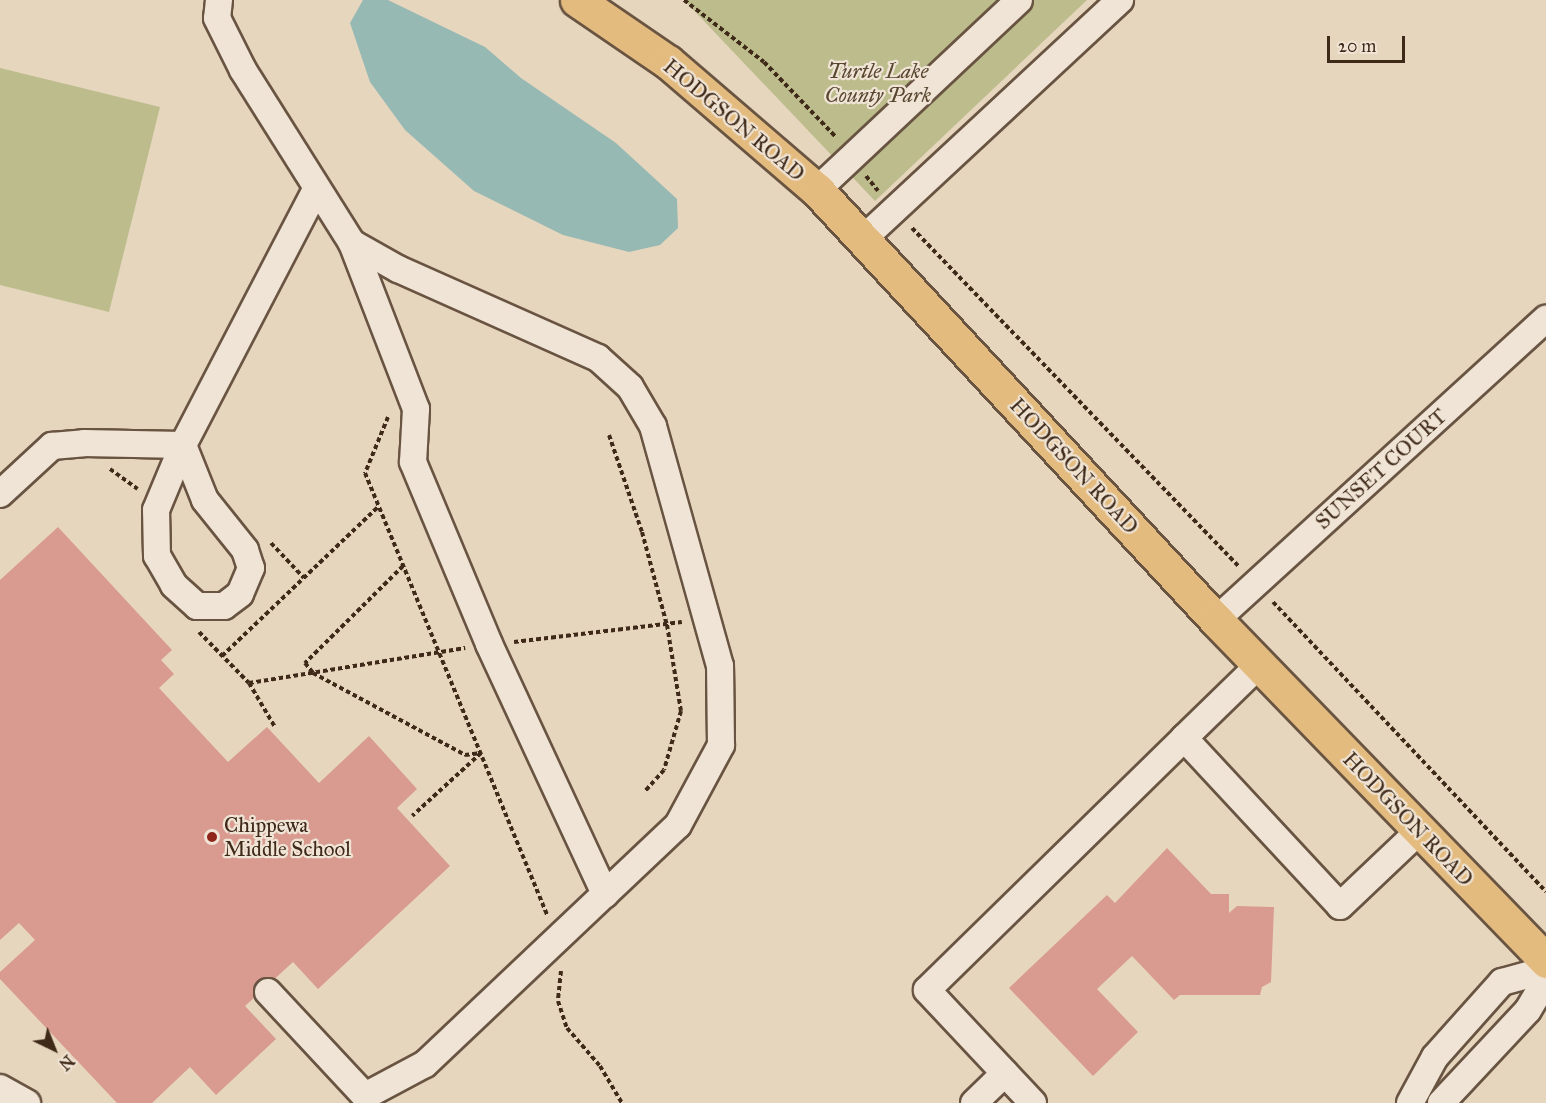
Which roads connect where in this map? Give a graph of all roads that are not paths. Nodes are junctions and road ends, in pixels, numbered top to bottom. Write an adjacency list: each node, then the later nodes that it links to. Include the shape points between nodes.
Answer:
1 (219, 0): 5 (street, via 217,18 243,70)
2 (577, 0): 6 (main road, HODGSON ROAD, via 668,62)
3 (1019, 0): 6 (street)
4 (1120, 0): 7 (street)
5 (316, 189): 8 (street); 10 (street)
6 (817, 190): 7 (main road, HODGSON ROAD)
7 (863, 239): 12 (main road, HODGSON ROAD)
8 (352, 243): 16 (street, via 416,409 413,462 489,644); 16 (street, via 398,269 598,358 630,387 653,426 720,666 721,745 678,825)
9 (1546, 320): 12 (street, SUNSET COURT)
10 (183, 445): 10 (street, via 156,510 157,556 174,585 197,606 224,606 240,594 251,568 245,550 205,500); 11 (street, via 52,446)
11 (0, 494)
12 (1216, 620): 13 (main road, HODGSON ROAD)
13 (1259, 665): 14 (street); 15 (main road, HODGSON ROAD)
14 (1184, 738): 15 (street, via 1340,906); 23 (street, via 927,990)
15 (1419, 831): 17 (main road, HODGSON ROAD)
16 (605, 894): 25 (street, via 424,1064)
17 (1546, 961)
18 (1546, 970): 21 (street, via 1502,982)
19 (1546, 980): 22 (street, via 1528,1010)
20 (268, 992): 25 (street)
21 (1462, 1027): 22 (street); 29 (street, via 1435,1057)
22 (1486, 1050): 30 (street)
23 (1005, 1073): 27 (street); 28 (street)
24 (0, 1088): 26 (street)
25 (356, 1100)
26 (27, 1103)
27 (974, 1103)
28 (1033, 1103)
29 (1410, 1103)
30 (1441, 1103)

